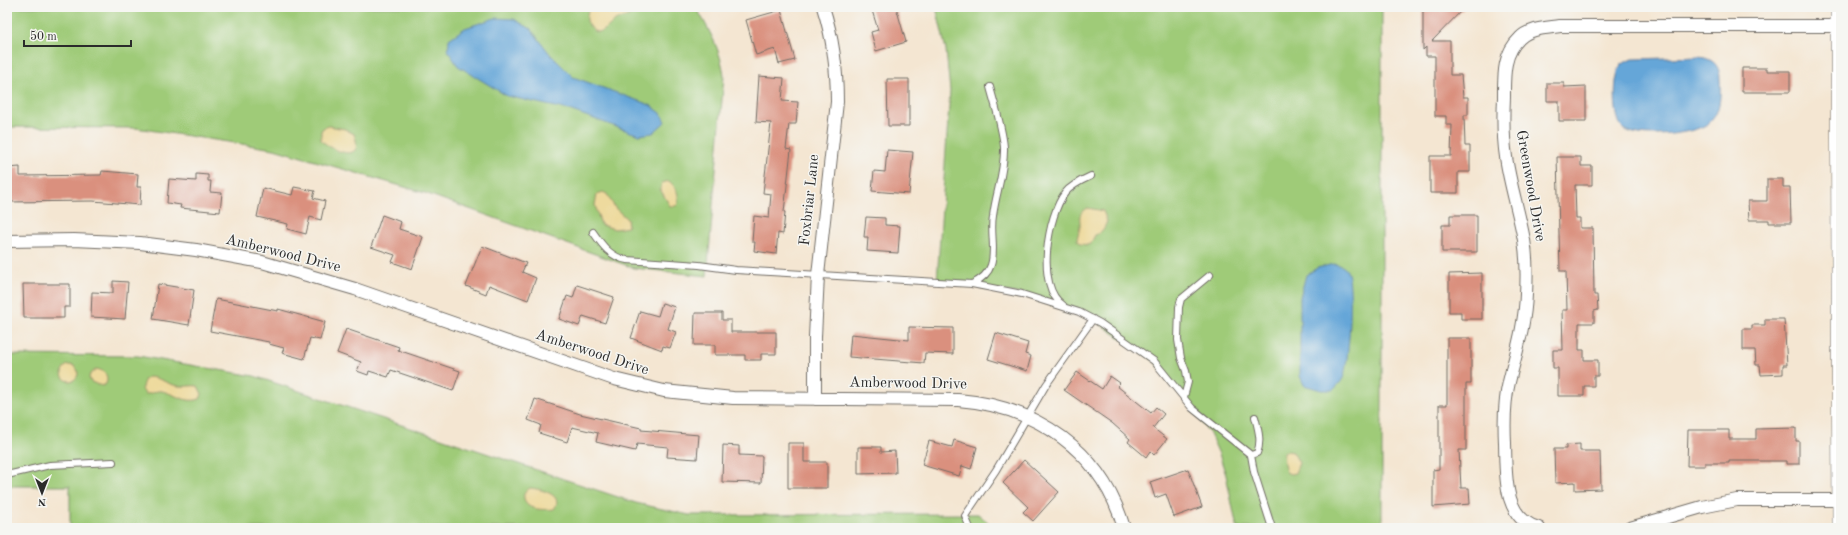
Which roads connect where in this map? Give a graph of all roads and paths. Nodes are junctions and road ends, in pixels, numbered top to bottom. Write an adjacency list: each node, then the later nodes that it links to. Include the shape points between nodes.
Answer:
1 (823, 7): 9 (street, Foxbriar Lane, via 837,77 837,102)
2 (1838, 7): 3 (street)
3 (1838, 26): 20 (street); 24 (street, Greenwood Drive, via 1560,26 1538,28 1520,37 1510,50 1505,64 1503,137 1527,263 1523,325 1505,404 1507,489 1520,517)
4 (990, 87): 10 (lane, via 1002,130 1004,166 993,216 993,251 990,266 979,281)
5 (1091, 176): 11 (lane, via 1066,192 1059,204 1046,260 1047,279 1052,294)
6 (592, 232): 9 (lane, via 605,249 617,258 626,260)
7 (7, 241): 14 (street, Amberwood Drive, via 117,241 161,245 262,262 349,287 639,386 701,396)
8 (1210, 274): 13 (lane, via 1181,299 1179,306 1178,340 1188,382)
9 (818, 275): 10 (lane); 14 (street, Foxbriar Lane, via 814,336)
10 (972, 284): 11 (lane, via 1022,294)
11 (1069, 309): 12 (lane)
12 (1093, 319): 13 (lane, via 1154,361); 16 (lane, via 1046,385)
13 (1184, 397): 17 (lane, via 1192,408)
14 (815, 398): 16 (street, Amberwood Drive, via 972,401 986,403)
15 (1255, 417): 17 (lane, via 1260,436 1259,448 1257,453)
16 (1027, 418): 21 (lane, via 966,516); 22 (street, Amberwood Drive, via 1064,438 1096,470 1115,501)
17 (1251, 455): 23 (lane)
18 (113, 462): 19 (lane, via 50,465)
19 (7, 475)
20 (1840, 500): 25 (street, via 1737,500 1702,507); 26 (street)
21 (970, 528)
22 (1124, 528)
23 (1272, 528)
24 (1539, 528)
25 (1630, 528)
26 (1840, 528)

